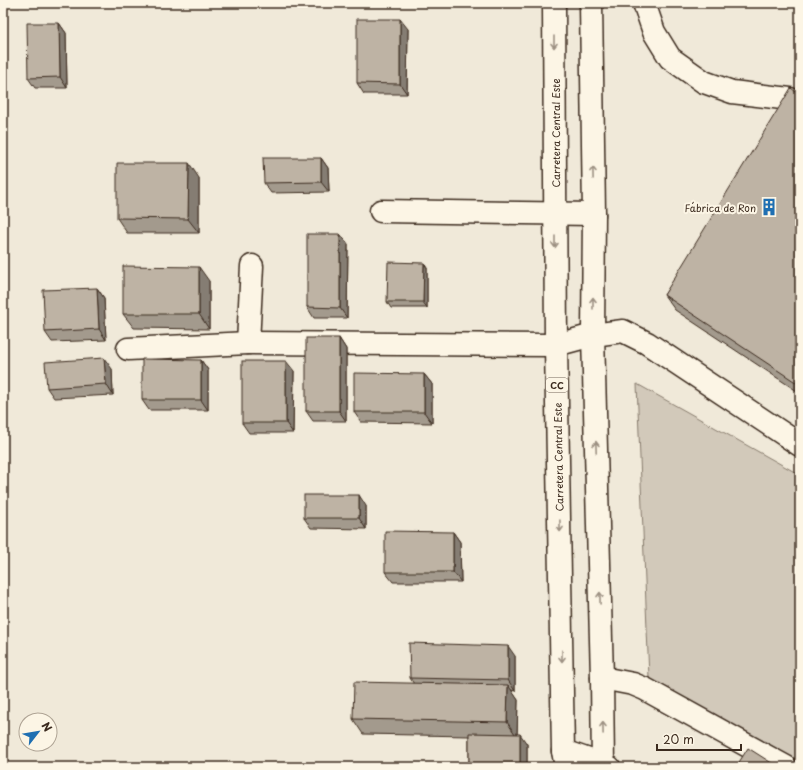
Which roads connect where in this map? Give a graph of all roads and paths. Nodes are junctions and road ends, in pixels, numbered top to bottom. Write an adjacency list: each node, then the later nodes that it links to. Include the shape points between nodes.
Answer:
1 (554, 3): 6 (main road, Carretera Central Este / CC, one-way to 6)
2 (591, 3): 7 (main road, one-way to 2)
3 (644, 3): 4 (main road, via 654,32 670,58 704,82 732,92)
4 (790, 99)
5 (380, 211): 6 (main road)
6 (555, 214): 7 (main road); 11 (main road, Carretera Central Este / CC, one-way to 11)
7 (594, 214): 9 (main road, one-way to 7)
8 (252, 266): 10 (main road)
9 (593, 335): 11 (main road); 13 (main road, via 623,331 634,335); 14 (main road, one-way to 9)
10 (248, 343): 11 (main road); 12 (main road)
11 (556, 345): 15 (main road, Carretera Central Este / CC, one-way to 15)
12 (128, 349)
13 (800, 445)
14 (602, 678): 16 (main road, one-way to 14); 17 (main road, via 645,689)
15 (564, 759): 16 (main road)
16 (605, 766)
17 (786, 767)

